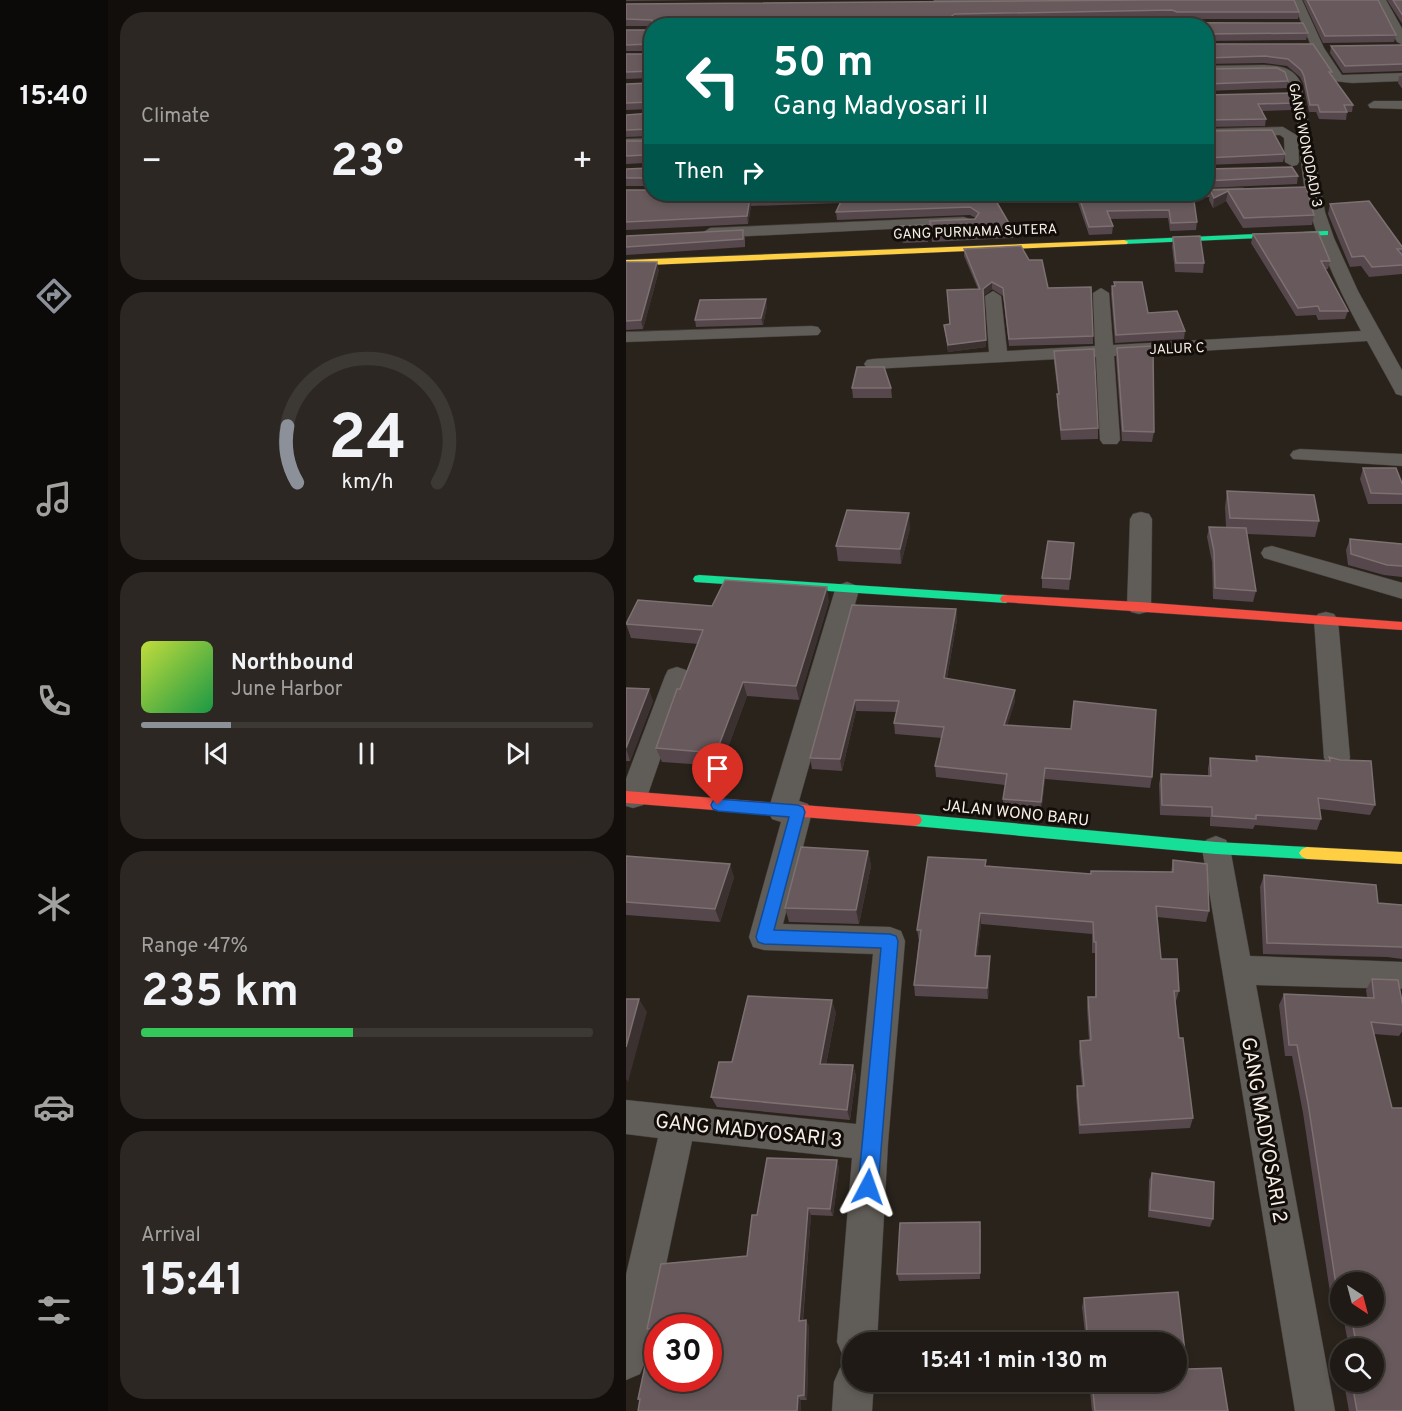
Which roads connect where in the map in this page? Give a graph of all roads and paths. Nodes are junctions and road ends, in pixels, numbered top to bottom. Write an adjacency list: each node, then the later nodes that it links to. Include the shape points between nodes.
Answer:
1 (1381, 0): 7 (street)
2 (1047, 1): 3 (street)
3 (929, 2)
4 (1295, 5): 10 (street, via 1302,24 1338,78)
5 (1166, 10): 6 (street)
6 (1171, 18)
7 (1398, 22): 8 (street)
8 (1399, 45)
9 (1214, 70): 16 (street, GANG WONODADI 3, via 1283,70 1292,77 1292,94)
10 (1403, 77)
11 (1374, 105): 12 (street)
12 (1403, 105)
13 (1214, 133): 16 (street, via 1286,132 1292,139 1287,168)
14 (644, 142): 15 (street)
15 (626, 143)
16 (1309, 168): 20 (street, GANG WONODADI 3, via 1306,190)
17 (1256, 192): 18 (street)
18 (1214, 193)
19 (970, 222): 21 (street)
20 (1325, 233): 22 (street, GANG PURNAMA SUTERA); 26 (street, GANG WONODADI 3, via 1340,272)
21 (697, 234)
22 (626, 263)
23 (1101, 293): 28 (street)
24 (993, 296): 29 (street)
25 (812, 331): 27 (street)
26 (1373, 335): 28 (street, JALUR C); 31 (street, GANG WONODADI 3)
27 (626, 337)
28 (1105, 350): 29 (street, JALUR C); 32 (street)
29 (998, 356): 30 (street, JALUR C)
30 (873, 363)
31 (1403, 390)
32 (1110, 440)
33 (1300, 455): 34 (street)
34 (1403, 460)
35 (1141, 519): 40 (street)
36 (1272, 553): 39 (street)
37 (699, 579): 38 (street)
38 (847, 590): 40 (street); 46 (street)
39 (1403, 591)
40 (1139, 606): 41 (street)
41 (1326, 620): 42 (street); 44 (street)
42 (1403, 626)
43 (677, 676): 45 (street)
44 (1337, 758)
45 (629, 797): 46 (street, JALAN WONO BARU)
46 (790, 811): 47 (street, JALAN WONO BARU); 53 (street, via 764,937 890,941)
47 (1216, 848): 48 (street, JALAN WONO BARU); 49 (street, GANG MADYOSARI 2)
48 (1403, 858)
49 (1237, 970): 50 (street); 58 (street, GANG MADYOSARI 2)
50 (1400, 975)
51 (626, 1117): 52 (street, GANG MADYOSARI 3)
52 (679, 1121): 53 (street, GANG MADYOSARI 3); 55 (street)
53 (871, 1143): 54 (street)
54 (858, 1332)
55 (626, 1360)
56 (853, 1392): 57 (street)
57 (852, 1411)
58 (1315, 1411)

